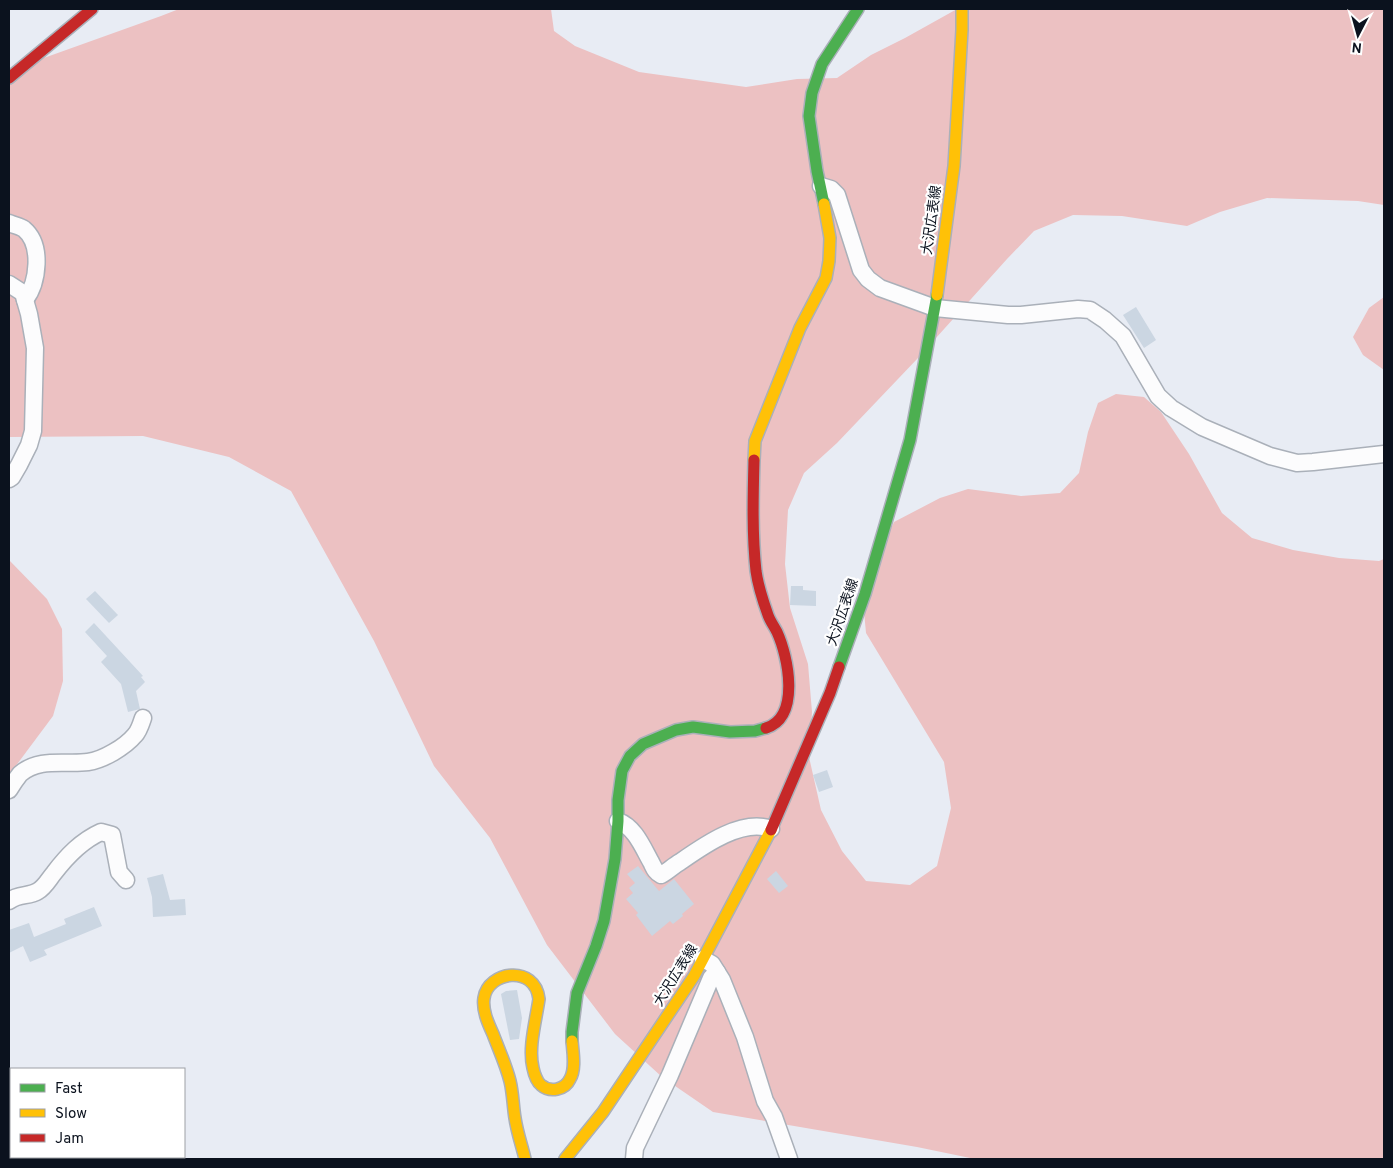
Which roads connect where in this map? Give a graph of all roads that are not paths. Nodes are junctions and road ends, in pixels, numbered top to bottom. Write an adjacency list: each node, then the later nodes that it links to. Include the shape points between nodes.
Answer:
1 (92, 9): 4 (street)
2 (858, 9): 5 (street, via 822,64 812,93 809,116)
3 (962, 9): 9 (street, 大沢広表線, via 954,166)
4 (9, 78)
5 (821, 186): 9 (street, via 831,189 837,196 861,270 868,279 880,288); 14 (street, via 830,238 826,278 800,328 755,441 756,572 763,601 784,652 788,670 786,707 771,726 755,731 730,732 693,727 676,730 643,744 630,756 622,771)
6 (9, 223): 8 (street, via 23,228 35,249 35,278)
7 (9, 284): 8 (street, via 23,293)
8 (25, 300): 11 (street, via 35,348 33,431 19,465)
9 (935, 308): 10 (street, via 1008,315 1090,310 1123,336 1158,396 1202,427 1270,456 1297,463); 15 (street, 大沢広表線, via 910,440 865,594 830,693)
10 (1384, 454)
11 (9, 479)
12 (143, 718): 13 (street, via 135,735 110,754 90,762 41,764 21,774)
13 (9, 790)
14 (618, 821): 15 (street, via 632,831 654,870 661,875 724,835 758,825); 20 (street, via 604,921 577,993 572,1032 573,1072 564,1087 547,1089 539,1084 533,1068 532,1043 539,999 536,985 525,977 511,975 494,981 484,996 486,1018 511,1083)
15 (772, 829): 18 (street, 大沢広表線)
16 (126, 880): 17 (street, via 119,872 112,835 101,832 74,849 38,891)
17 (9, 901)
18 (703, 959): 19 (street); 21 (street, 大沢広表線, via 603,1112)
19 (717, 972): 22 (street, via 711,978 635,1148); 23 (street)
20 (524, 1159)
21 (565, 1159)
22 (634, 1159)
23 (789, 1159)

